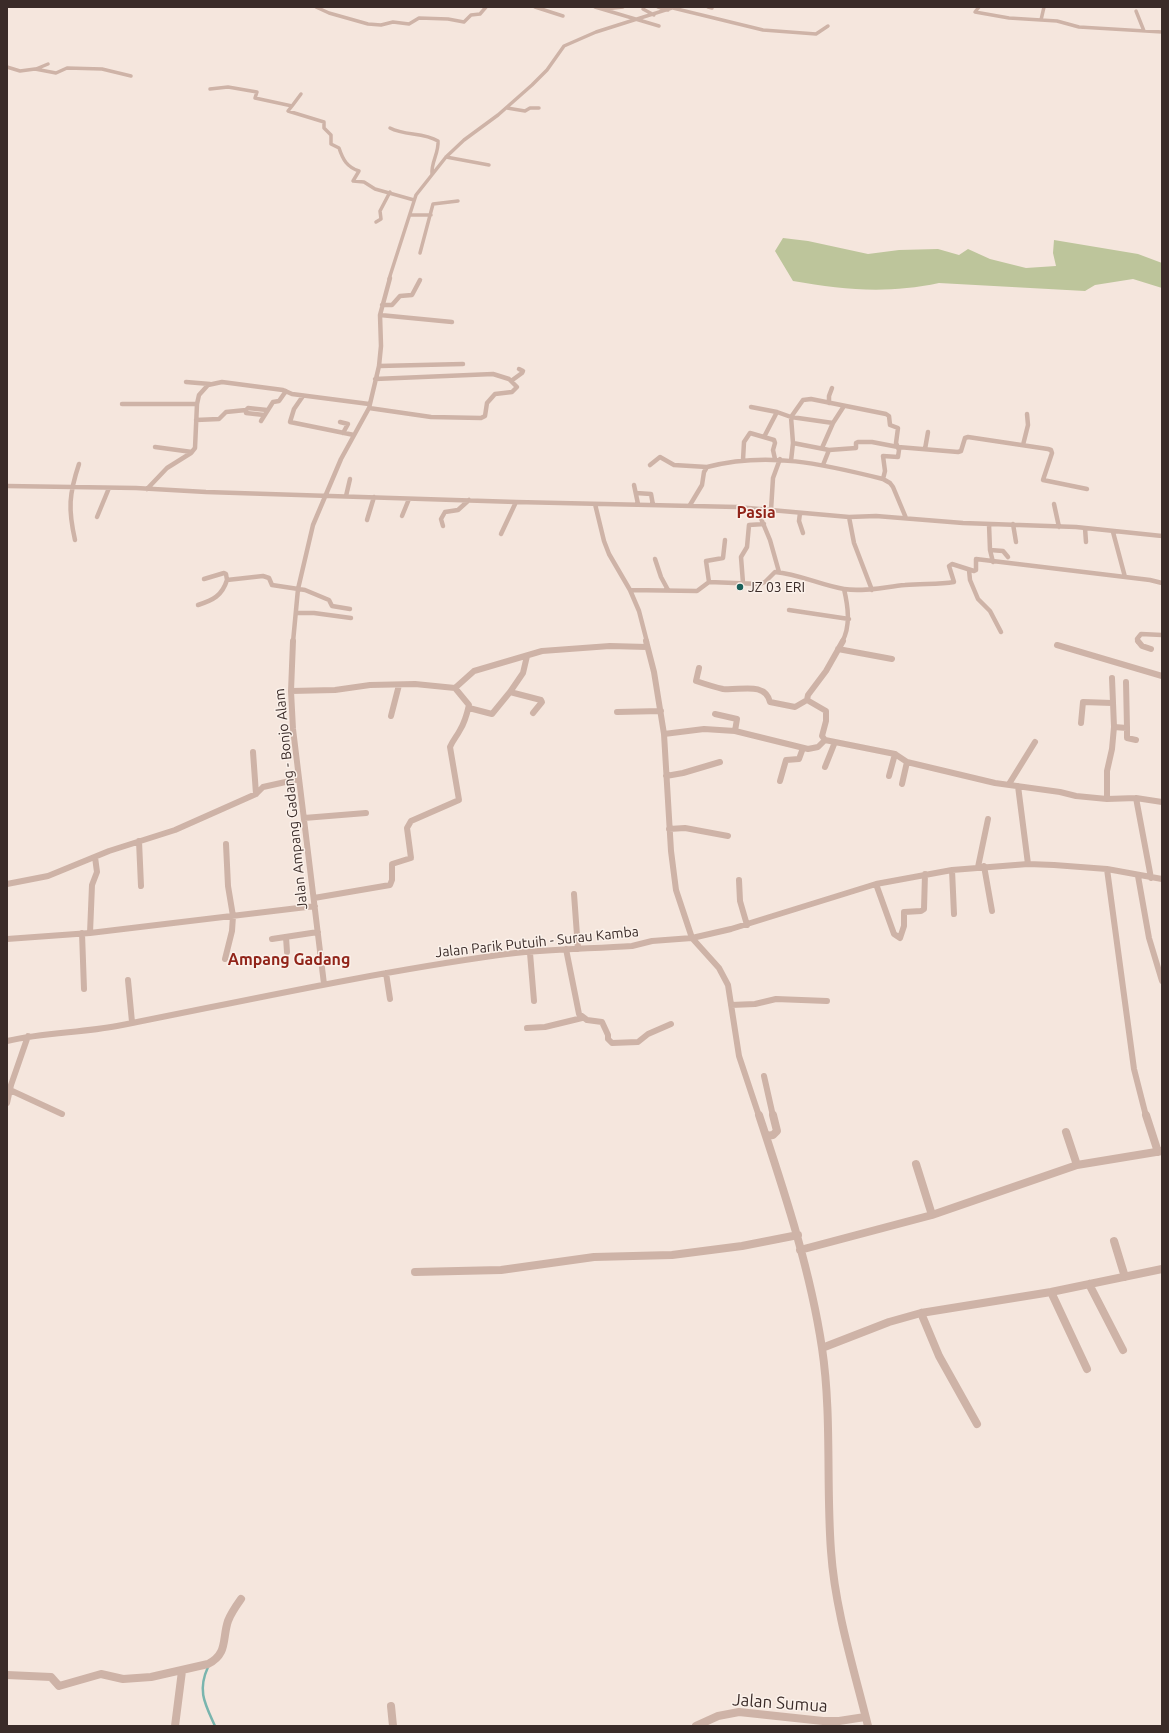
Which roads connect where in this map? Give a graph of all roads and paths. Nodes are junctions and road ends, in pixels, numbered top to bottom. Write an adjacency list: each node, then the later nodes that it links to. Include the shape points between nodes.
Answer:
1 (316, 7): 2 (street, via 329,14 380,25 393,22 409,24 419,18 464,22 471,15 480,14)
2 (486, 7)
3 (535, 7): 14 (street)
4 (552, 7): 14 (street)
5 (595, 7): 12 (street)
6 (623, 7): 12 (street)
7 (658, 7): 13 (street)
8 (674, 7): 13 (street, Jalan Ampang Gadang - Bonjo Alam); 23 (street, via 777,32 816,34)
9 (978, 7): 21 (street, via 975,12)
10 (1044, 7): 21 (street)
11 (643, 9): 18 (street)
12 (604, 10): 17 (street)
13 (668, 10): 18 (street, Jalan Ampang Gadang - Bonjo Alam)
14 (543, 11): 19 (street)
15 (628, 11): 17 (street)
16 (1136, 11): 24 (street)
17 (619, 14): 20 (street)
18 (654, 15): 20 (street, Jalan Ampang Gadang - Bonjo Alam)
19 (563, 16)
20 (638, 20): 22 (street); 35 (street, Jalan Ampang Gadang - Bonjo Alam, via 591,34 564,46 547,70)
21 (1041, 20): 24 (street, via 1079,27)
22 (659, 26)
23 (828, 26)
24 (1144, 31): 25 (street)
25 (1162, 32)
26 (46, 65): 28 (street)
27 (7, 67): 28 (street, via 20,71)
28 (35, 70): 29 (street, via 56,73 66,68 102,68)
29 (131, 76)
30 (248, 84): 32 (street)
31 (210, 89): 32 (street, via 225,86)
32 (243, 89): 34 (street, via 257,92 256,98)
33 (301, 94): 34 (street)
34 (292, 106): 41 (street, via 288,111 324,122 324,128 332,135 330,143 339,148 343,161 353,169 359,170 353,181 364,182 373,189)
35 (507, 108): 36 (street, via 525,111); 38 (street, Jalan Ampang Gadang - Bonjo Alam)
36 (539, 108)
37 (390, 128): 40 (street, via 438,141 438,148 432,160)
38 (446, 157): 39 (street); 40 (street, Jalan Ampang Gadang - Bonjo Alam)
39 (489, 165)
40 (432, 174): 42 (street, Jalan Ampang Gadang - Bonjo Alam)
41 (390, 192): 42 (street); 46 (street, via 380,211 381,219)
42 (414, 200): 44 (street, Jalan Ampang Gadang - Bonjo Alam)
43 (458, 201): 45 (street, via 433,203)
44 (410, 215): 45 (street); 49 (street, Jalan Ampang Gadang - Bonjo Alam)
45 (431, 215): 47 (street)
46 (376, 222)
47 (420, 253)
48 (420, 280): 49 (street, via 412,295 400,296 392,305)
49 (382, 305): 50 (street, Jalan Ampang Gadang - Bonjo Alam)
50 (380, 315): 51 (street); 54 (street, Jalan Ampang Gadang - Bonjo Alam)
51 (452, 322)
52 (440, 364): 53 (street); 54 (street); 56 (street)
53 (463, 364)
54 (379, 366): 57 (street, Jalan Ampang Gadang - Bonjo Alam)
55 (519, 369): 58 (street, via 522,373)
56 (440, 375): 57 (street); 58 (street, via 493,374)
57 (375, 379): 67 (street, Jalan Ampang Gadang - Bonjo Alam)
58 (511, 381): 67 (street, via 516,388 512,392 495,394 487,403 484,416 481,418 431,417)
59 (186, 382): 60 (street)
60 (210, 384): 62 (street, via 222,382); 66 (street, via 199,395)
61 (832, 388): 64 (street)
62 (286, 391): 63 (street); 71 (street, via 279,401 273,402)
63 (303, 396): 67 (street); 81 (street, via 294,409 290,422)
64 (829, 403): 68 (street); 75 (street, via 803,400)
65 (122, 404): 66 (street)
66 (197, 404): 76 (street)
67 (369, 406): 82 (street, Jalan Ampang Gadang - Bonjo Alam)
68 (844, 406): 79 (street); 87 (street, via 888,415 890,425 898,428)
69 (751, 407): 72 (street)
70 (246, 410): 71 (street); 74 (street, via 246,413); 76 (street, via 224,412 219,419)
71 (267, 410): 74 (street)
72 (777, 412): 75 (street); 83 (street)
73 (1026, 414): 85 (street, via 1028,425)
74 (264, 415): 77 (street)
75 (791, 417): 79 (street); 84 (street)
76 (196, 420): 91 (street, via 196,446)
77 (261, 421)
78 (340, 422): 81 (street, via 348,424)
79 (833, 423): 88 (street)
80 (928, 432): 89 (street)
81 (343, 433): 82 (street)
82 (354, 435): 108 (street, Jalan Ampang Gadang - Bonjo Alam)
83 (764, 436): 92 (street, via 775,441 773,449); 93 (street, via 753,433 748,435)
84 (793, 443): 88 (street); 94 (street)
85 (1022, 445): 89 (street, via 968,436 961,451); 106 (street, via 1052,451 1043,480)
86 (155, 447): 91 (street)
87 (898, 447): 89 (street); 90 (street, via 858,442 856,448); 100 (street, via 898,456 883,456)
88 (822, 448): 90 (street)
89 (925, 449)
90 (829, 450): 97 (street)
91 (192, 452): 105 (street, via 167,468)
92 (777, 459): 93 (street); 94 (street); 120 (street, via 772,478)
93 (743, 460): 98 (street)
94 (791, 460): 97 (street)
95 (78, 464): 103 (street)
96 (650, 465): 98 (street, via 660,457 674,465)
97 (823, 465): 100 (street)
98 (707, 467): 118 (street, via 702,485)
99 (350, 479): 109 (street)
100 (883, 479): 125 (street, via 893,487)
101 (634, 484): 107 (street)
102 (7, 486): 103 (street)
103 (71, 487): 104 (street); 137 (street, via 70,518)
104 (109, 488): 105 (street); 123 (street)
105 (147, 489): 108 (street)
106 (1087, 489)
107 (636, 493): 115 (street); 117 (street, via 651,494)
108 (324, 496): 109 (street); 153 (street, Jalan Ampang Gadang - Bonjo Alam, via 313,525)
109 (346, 496): 110 (street)
110 (374, 497): 111 (street); 126 (street)
111 (409, 499): 112 (street); 122 (street)
112 (469, 500): 113 (street); 130 (street, via 458,510 445,512 441,519)
113 (516, 502): 114 (street); 135 (street)
114 (595, 504): 115 (street); 155 (street, via 609,554)
115 (638, 504): 117 (street)
116 (1054, 504): 131 (street)
117 (653, 505): 118 (street)
118 (690, 505): 119 (street)
119 (757, 509): 120 (street); 127 (street)
120 (771, 510): 121 (street)
121 (800, 513): 124 (street); 134 (street, via 799,520)
122 (402, 516)
123 (97, 517)
124 (849, 517): 125 (street); 157 (street, via 854,542)
125 (906, 518): 128 (street)
126 (367, 520)
127 (764, 524): 146 (street, via 767,537 773,546); 152 (street, via 749,525 747,547 741,558)
128 (989, 524): 129 (street); 141 (street)
129 (1013, 524): 131 (street); 139 (street)
130 (443, 526)
131 (1059, 527): 132 (street)
132 (1085, 528): 133 (street); 140 (street)
133 (1113, 532): 136 (street); 147 (street, via 1114,546 1124,565)
134 (803, 533)
135 (501, 534)
136 (1162, 536)
137 (75, 540)
138 (725, 540): 150 (street, via 723,558 706,561)
139 (1016, 542)
140 (1086, 542)
141 (990, 550): 142 (street, via 1004,551); 144 (street)
142 (1008, 557)
143 (655, 559): 156 (street)
144 (993, 562): 145 (street, via 976,559 976,570); 147 (street)
145 (969, 570): 157 (street, via 953,563 949,566 954,582); 164 (street, via 970,580 978,599 990,611)
146 (779, 572): 152 (street, via 772,573 764,584); 154 (street)
147 (1125, 577): 151 (street)
148 (204, 579): 149 (street, via 224,573)
149 (226, 580): 153 (street, via 265,576 272,585); 158 (street, via 223,594)
150 (709, 582): 152 (street); 156 (street, via 697,591)
151 (1162, 582)
152 (743, 583)
153 (298, 589): 159 (street, via 329,600 332,606); 161 (street, Jalan Ampang Gadang - Bonjo Alam)
154 (844, 589): 157 (street); 163 (street, via 849,606)
155 (630, 590): 156 (street); 167 (street, via 639,611)
156 (668, 590)
157 (872, 590)
158 (198, 605)
159 (350, 609)
160 (789, 610): 163 (street)
161 (296, 613): 162 (street); 178 (street, Jalan Ampang Gadang - Bonjo Alam)
162 (351, 618)
163 (849, 619): 168 (street, via 845,637)
164 (1001, 632)
165 (1162, 635): 169 (street, via 1141,634 1137,639 1140,644)
166 (1057, 645): 173 (street)
167 (647, 647): 170 (street, via 610,646 547,650); 185 (street)
168 (838, 649): 171 (street); 180 (street)
169 (1151, 649)
170 (526, 656): 177 (street, via 474,671); 179 (street, via 523,673)
171 (892, 659)
172 (698, 668): 180 (street, via 696,681 724,689 759,689 764,691 770,702 795,707)
173 (1162, 676)
174 (1112, 678): 181 (street)
175 (1126, 682): 190 (street)
176 (399, 685): 177 (street, via 422,684); 178 (street); 187 (street)
177 (455, 688): 182 (street, via 467,701)
178 (291, 691): 205 (street, Jalan Ampang Gadang - Bonjo Alam)
179 (510, 692): 182 (street, via 492,714); 183 (street, via 541,700)
180 (807, 700): 193 (street, via 826,709 827,716 822,736)
181 (1112, 703): 188 (street, via 1083,702); 189 (street)
182 (469, 708): 235 (street, via 467,717 450,747 459,800 411,821 407,828 411,858 392,864 391,884)
183 (534, 712)
184 (617, 712): 185 (street)
185 (661, 712): 192 (street)
186 (715, 714): 191 (street, via 737,719)
187 (391, 716)
188 (1081, 723)
189 (1114, 727): 190 (street); 212 (street, via 1107,771)
190 (1127, 728): 194 (street, via 1127,738)
191 (735, 731): 192 (street, via 704,729); 197 (street)
192 (664, 734): 203 (street)
193 (824, 740): 195 (street); 197 (street, via 816,749)
194 (1136, 740)
195 (835, 742): 199 (street); 202 (street)
196 (1035, 742): 208 (street)
197 (803, 748): 206 (street, via 801,757 786,760)
198 (253, 752): 210 (street)
199 (895, 754): 201 (street); 204 (street)
200 (720, 762): 203 (street)
201 (907, 762): 207 (street); 208 (street)
202 (825, 767)
203 (666, 776): 217 (street)
204 (889, 776)
205 (299, 779): 210 (street, via 263,787); 215 (street, Jalan Ampang Gadang - Bonjo Alam)
206 (780, 781)
207 (902, 784)
208 (1009, 784): 209 (street)
209 (1018, 786): 212 (street); 222 (street)
210 (256, 794): 219 (street, via 175,830)
211 (1136, 798): 212 (street); 213 (street); 228 (street)
212 (1107, 799)
213 (1162, 802)
214 (366, 813): 215 (street)
215 (304, 818): 235 (street, Jalan Ampang Gadang - Bonjo Alam)
216 (988, 818): 223 (street)
217 (669, 829): 218 (street, via 685,828); 245 (street, via 676,890)
218 (728, 836)
219 (138, 842): 221 (street); 233 (street)
220 (226, 844): 239 (street, via 228,886)
221 (95, 857): 231 (street, via 48,876); 243 (street, via 97,872 92,885)
222 (1028, 864): 223 (street, Jalan Parik Putuih - Surau Kamba); 224 (street, Jalan Parik Putuih - Surau Kamba)
223 (981, 867): 225 (street, Jalan Parik Putuih - Surau Kamba); 237 (street)
224 (1107, 869): 227 (street, Jalan Parik Putuih - Surau Kamba); 274 (street, via 1134,1069 1146,1115)
225 (952, 870): 226 (street, Jalan Parik Putuih - Surau Kamba); 238 (street)
226 (925, 874): 232 (street, Jalan Parik Putuih - Surau Kamba); 232 (street, via 924,909 904,912 904,926 900,938 894,934)
227 (1138, 876): 228 (street, Jalan Parik Putuih - Surau Kamba); 255 (street, via 1149,938)
228 (1151, 878): 229 (street, Jalan Parik Putuih - Surau Kamba)
229 (1162, 879)
230 (739, 880): 240 (street, via 740,901)
231 (7, 884)
232 (876, 884): 240 (street, Jalan Parik Putuih - Surau Kamba)
233 (141, 886)
234 (574, 894): 248 (street)
235 (314, 898): 236 (street, Jalan Ampang Gadang - Bonjo Alam)
236 (315, 906): 239 (street); 241 (street, Jalan Ampang Gadang - Bonjo Alam)
237 (992, 911)
238 (954, 914)
239 (234, 916): 243 (street); 252 (street)
240 (747, 925): 245 (street, Jalan Parik Putuih - Surau Kamba)
241 (318, 932): 244 (street); 256 (street, Jalan Ampang Gadang - Bonjo Alam)
242 (82, 933): 243 (street); 246 (street); 257 (street)
243 (90, 933)
244 (286, 937): 247 (street); 250 (street)
245 (692, 938): 248 (street, Jalan Parik Putuih - Surau Kamba, via 652,941 632,946); 261 (street, via 724,976)
246 (7, 939)
247 (272, 939)
248 (578, 949): 249 (street, Jalan Parik Putuih - Surau Kamba)
249 (566, 950): 251 (street, Jalan Parik Putuih - Surau Kamba); 262 (street, via 579,1014)
250 (287, 952)
251 (530, 953): 253 (street, Jalan Parik Putuih - Surau Kamba); 259 (street)
252 (225, 959)
253 (386, 973): 256 (street, Jalan Parik Putuih - Surau Kamba); 258 (street)
254 (128, 980): 263 (street)
255 (1162, 981)
256 (324, 984): 263 (street, Jalan Parik Putuih - Surau Kamba)
257 (84, 989)
258 (390, 999)
259 (534, 1001)
260 (827, 1001): 261 (street, via 776,999 755,1004)
261 (731, 1005): 273 (street, via 740,1056)
262 (582, 1018): 264 (street, via 602,1022 612,1043 638,1042 648,1034); 265 (street, via 545,1027)
263 (132, 1022): 266 (street, Jalan Parik Putuih - Surau Kamba, via 92,1030)
264 (671, 1024)
265 (527, 1028)
266 (28, 1036): 267 (street, Jalan Parik Putuih - Surau Kamba); 269 (street)
267 (7, 1040)
268 (764, 1076): 273 (street, via 777,1131)
269 (10, 1090): 270 (street); 271 (street)
270 (7, 1103)
271 (62, 1114)
272 (1066, 1132): 276 (street)
273 (766, 1136): 278 (street)
274 (1160, 1152): 276 (street)
275 (916, 1164): 277 (street)
276 (1077, 1165): 277 (street)
277 (932, 1215): 280 (street)
278 (798, 1235): 280 (street); 282 (street, via 742,1246 672,1255 594,1257 501,1270)
279 (1114, 1241): 283 (street)
280 (800, 1250): 287 (street)
281 (1162, 1269): 283 (street)
282 (415, 1272)
283 (1125, 1277): 284 (street)
284 (1090, 1284): 285 (street); 288 (street)
285 (1051, 1292): 286 (street); 289 (street)
286 (922, 1313): 287 (street, via 889,1322); 290 (street, via 939,1356)
287 (822, 1348): 295 (street, via 829,1455 831,1552 837,1594)
288 (1123, 1350)
289 (1087, 1369)
290 (977, 1424)
291 (241, 1599): 292 (street, via 228,1620 223,1648 216,1662)
292 (182, 1670): 293 (street, via 151,1677 123,1679 101,1674 59,1686 51,1677); 296 (street)
293 (7, 1675)
294 (391, 1706): 297 (street)
295 (865, 1717): 298 (street, Jalan Sumua, via 831,1721 739,1712 718,1716); 299 (street)
296 (175, 1726)
297 (392, 1726)
298 (696, 1726)
299 (868, 1726)

